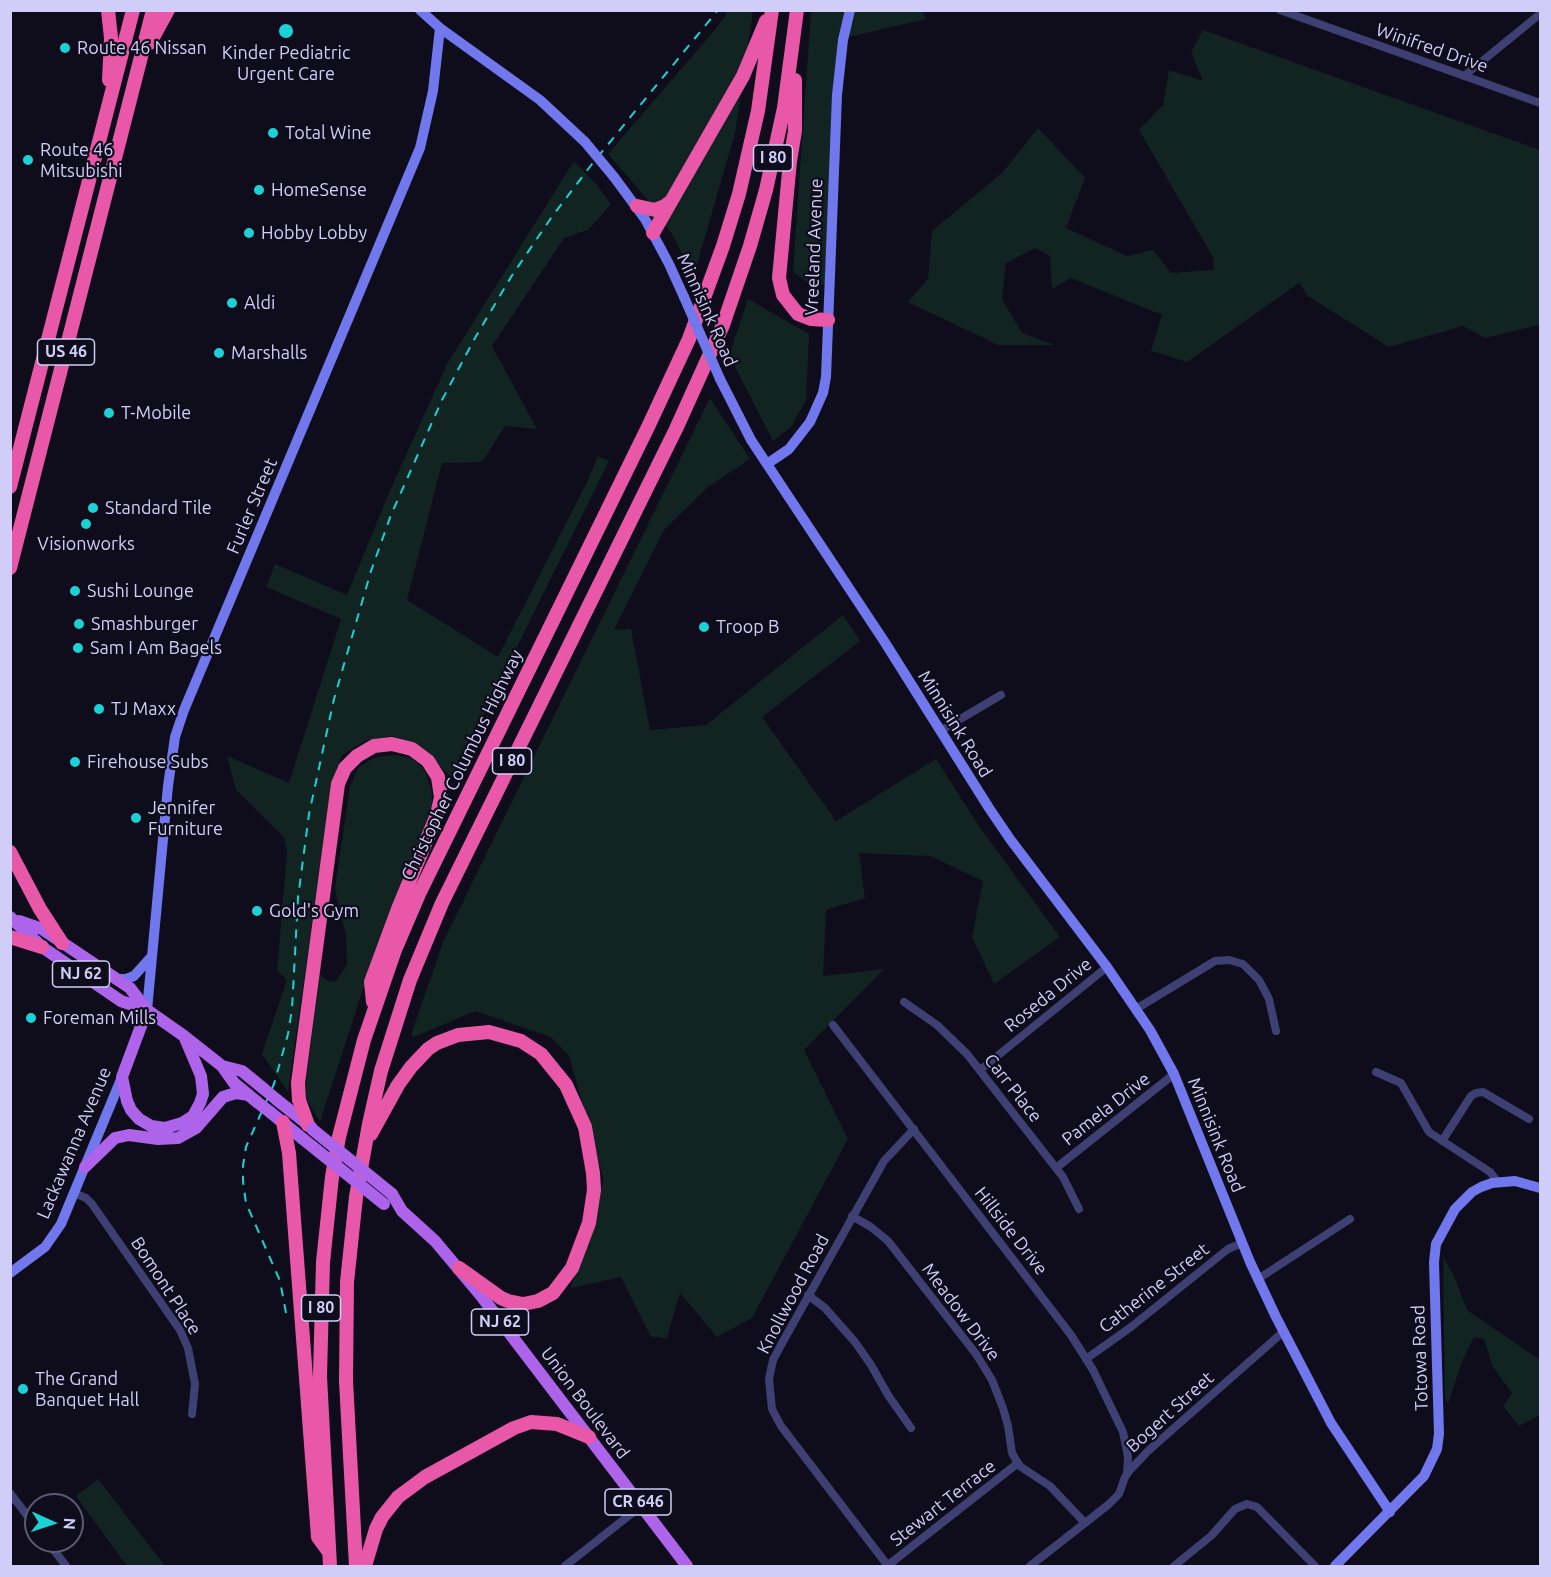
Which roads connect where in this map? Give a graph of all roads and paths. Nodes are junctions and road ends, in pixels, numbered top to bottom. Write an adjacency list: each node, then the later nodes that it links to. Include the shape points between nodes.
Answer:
1 (108, 10): 16 (highway)
2 (133, 10): 16 (highway, US 46)
3 (153, 10): 13 (highway, US 46)
4 (168, 10): 13 (highway)
5 (420, 10): 11 (street, Minnisink Road)
6 (771, 10): 17 (highway, via 743,76); 35 (highway, Christopher Columbus Highway / I 80, via 758,111 741,187 689,339 430,869)
7 (797, 10): 12 (highway, I 80)
8 (850, 10): 20 (street, Vreeland Avenue, via 837,94)
9 (1280, 10): 14 (street, Winifred Drive)
10 (1540, 14): 14 (street)
11 (440, 28): 18 (street, Minnisink Road, bridge, via 540,100 585,142); 31 (street, Furler Street, via 433,91 420,148 175,737)
12 (794, 35): 20 (highway, via 795,131 779,278 783,295 798,314); 52 (highway, I 80, via 784,108 766,190 723,326 432,926 394,1026)
13 (141, 60): 23 (highway, US 46)
14 (1464, 76): 15 (street, Winifred Drive)
15 (1540, 103)
16 (108, 108): 22 (highway, US 46)
17 (675, 195): 18 (highway, via 661,209); 19 (highway)
18 (637, 206): 19 (street, Minnisink Road)
19 (653, 233): 21 (street, Minnisink Road, bridge, via 740,420)
20 (828, 320): 21 (street, Vreeland Avenue, via 826,377 817,408 789,449)
21 (767, 464): 25 (street, Minnisink Road)
22 (10, 487)
23 (10, 568)
24 (1001, 695): 25 (street)
25 (940, 731): 32 (street, Minnisink Road, via 1006,832)
26 (10, 852): 29 (highway)
27 (13, 918): 29 (main road, Union Boulevard / NJ 62, via 42,929); 30 (main road, Union Boulevard / NJ 62)
28 (10, 937): 30 (highway)
29 (62, 943): 33 (main road, Union Boulevard / NJ 62)
30 (42, 947): 37 (main road, Union Boulevard / NJ 62, via 121,1000)
31 (152, 956): 33 (street, via 134,976); 37 (street, Furler Street)
32 (1107, 967): 36 (street, Minnisink Road); 42 (street, Roseda Drive)
33 (116, 979): 37 (main road, Union Boulevard / NJ 62, via 130,988)
34 (904, 1002): 42 (street, Carr Place, via 948,1034)
35 (374, 1006): 49 (highway, via 371,982 441,797 438,777 428,761 412,749 392,744 374,746 357,756 345,768 338,784 298,1083 299,1100); 80 (highway, Christopher Columbus Highway / I 80, via 339,1137 324,1253 320,1376)
36 (1136, 1009): 39 (street, via 1215,961 1229,960 1243,964 1258,980 1269,999); 44 (street, Minnisink Road)
37 (147, 1010): 40 (main road, Union Boulevard / NJ 62); 45 (main road, Lackawanna Avenue)
38 (833, 1025): 50 (street, Hillside Drive)
39 (1276, 1031)
40 (184, 1036): 41 (main road, Union Boulevard / NJ 62); 45 (main road, via 203,1088 201,1103 189,1119 165,1128 143,1122 129,1106)
41 (222, 1065): 46 (main road, Union Boulevard / NJ 62, via 234,1083); 49 (main road, Union Boulevard / NJ 62, bridge, via 242,1071)
42 (980, 1070): 54 (street, Carr Place)
43 (1376, 1072): 51 (street, via 1401,1083 1429,1132)
44 (1174, 1074): 54 (street, Pamela Drive); 62 (street, Minnisink Road)
45 (122, 1077): 53 (street, Lackawanna Avenue)
46 (254, 1099): 48 (main road, Union Boulevard / NJ 62, bridge); 53 (main road, via 237,1093 223,1097 196,1128 178,1138 116,1137)
47 (1529, 1119): 51 (street, via 1483,1092 1476,1093)
48 (283, 1122): 58 (main road, Union Boulevard / NJ 62, bridge); 80 (highway, via 289,1153 318,1537)
49 (310, 1127): 58 (main road, Union Boulevard / NJ 62, bridge)
50 (914, 1129): 60 (street, Knollwood Road, via 884,1161); 68 (street, Hillside Drive)
51 (1442, 1141): 55 (street, via 1490,1172)
52 (365, 1144): 63 (highway, via 411,1067 428,1049 447,1039 479,1032 511,1037 541,1054 558,1073 583,1120 593,1173 589,1223 572,1269 553,1293 523,1304 501,1298); 82 (highway, I 80, via 350,1239 345,1324)
53 (85, 1167): 57 (street, Lackawanna Avenue)
54 (1056, 1168): 59 (street, Carr Place)
55 (1498, 1182): 56 (street, Totowa Road, via 1515,1181); 77 (street, Totowa Road, via 1463,1199 1436,1244 1437,1449 1424,1476)
56 (1540, 1188)
57 (74, 1193): 64 (street, Lackawanna Avenue, via 53,1237); 69 (street, Bomont Place, via 93,1204 180,1330 188,1347 195,1384)
58 (388, 1199): 63 (main road, Union Boulevard / NJ 62)
59 (1079, 1209)
60 (852, 1216): 66 (street, Knollwood Road); 72 (street, Meadow Drive, via 888,1241 976,1354 1003,1408 1012,1453)
61 (1350, 1219): 65 (street)
62 (1242, 1243): 65 (street, Minnisink Road); 68 (street, Catherine Street, via 1228,1249)
63 (459, 1268): 71 (main road, Union Boulevard / NJ 62)
64 (10, 1273)
65 (1258, 1279): 67 (street, Minnisink Road)
66 (808, 1295): 70 (street, via 855,1342); 86 (street, Knollwood Road, via 773,1360 769,1379 772,1409)
67 (1283, 1332): 73 (street, Bogert Street); 77 (street, Minnisink Road, via 1331,1423)
68 (1086, 1359): 73 (street, Hillside Drive, via 1123,1432)
69 (192, 1414)
70 (911, 1428)
71 (589, 1437): 75 (main road, Union Boulevard / CR 646); 83 (highway, via 557,1424 531,1422 416,1482 382,1517)
72 (1018, 1463): 78 (street, via 1050,1486); 86 (street, Stewart Terrace)
73 (1127, 1474): 78 (street, Bogert Street, via 1115,1499)
74 (10, 1493): 76 (street)
75 (641, 1506): 84 (street); 85 (main road, Union Boulevard / CR 646)
76 (24, 1511)
77 (1390, 1512): 90 (street, Totowa Road)
78 (1085, 1523): 87 (street, Bogert Street)
79 (56, 1553): 81 (street)
80 (330, 1560)
81 (66, 1566)
82 (356, 1566)
83 (365, 1566)
84 (565, 1566)
85 (687, 1566)
86 (888, 1566)
87 (1030, 1566)
88 (1174, 1566): 89 (street, via 1217,1531 1235,1509 1246,1504 1257,1507)
89 (1315, 1566)
90 (1335, 1566)

